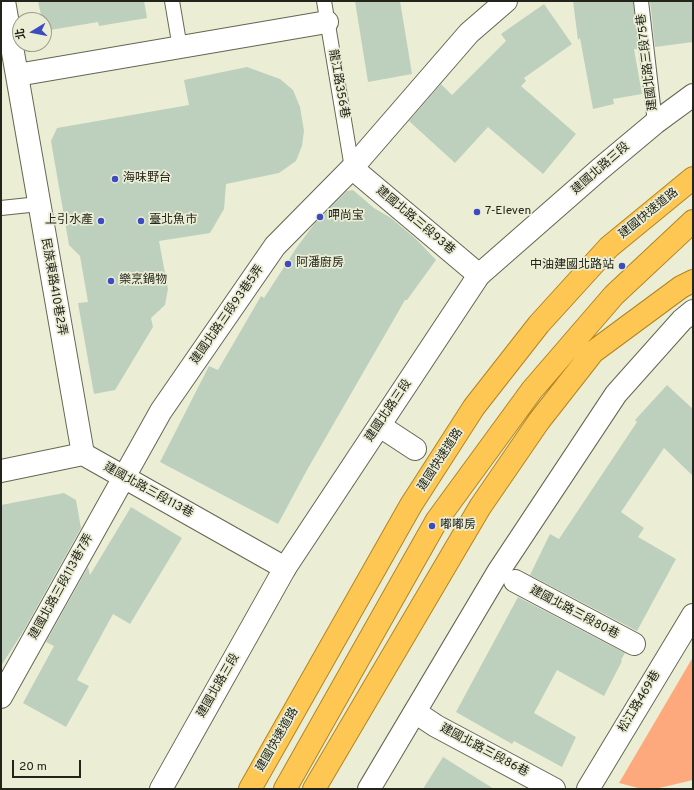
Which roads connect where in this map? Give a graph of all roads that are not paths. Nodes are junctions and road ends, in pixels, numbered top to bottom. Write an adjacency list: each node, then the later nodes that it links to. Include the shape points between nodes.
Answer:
1 (4, 1): 7 (street, 民族東路410巷2弄)
2 (172, 1): 6 (lane)
3 (641, 1): 9 (lane, 建國北路三段75巷)
4 (499, 4): 10 (street, 建國北路三段93巷5弄, via 469,33)
5 (325, 11): 6 (street); 10 (lane, 龍江路356巷)
6 (180, 48): 7 (street)
7 (17, 75): 12 (street, 民族東路410巷2弄)
8 (693, 95): 9 (street, 建國北路三段)
9 (656, 123): 15 (street, 建國北路三段)
10 (352, 168): 15 (street, 建國北路三段93巷); 22 (street, 建國北路三段93巷5弄, via 275,246 161,411)
11 (693, 178): 30 (highway, 建國快速道路, via 609,247 539,324 474,407 411,505)
12 (39, 204): 13 (lane); 20 (street, 民族東路410巷2弄)
13 (1, 208)
14 (693, 221): 31 (highway, via 614,295 532,390 437,520)
15 (479, 275): 18 (street, 建國北路三段)
16 (693, 282): 32 (highway, via 681,287 593,352 539,420 480,507)
17 (693, 311): 28 (street, via 616,394 498,572)
18 (380, 426): 19 (street); 23 (street, 建國北路三段)
19 (415, 449)
20 (83, 454): 21 (street); 22 (street, 建國北路三段113巷)
21 (1, 471)
22 (124, 477): 23 (street, 建國北路三段113巷); 27 (street, 建國北路三段113巷7弄)
23 (285, 568): 29 (street, 建國北路三段)
24 (515, 581): 26 (street, 建國北路三段80巷)
25 (693, 615): 35 (street, 松江路469巷)
26 (634, 644)
27 (1, 697)
28 (415, 712): 33 (street); 34 (street, 建國北路三段86巷, via 436,726)
29 (161, 789)
30 (250, 789)
31 (285, 789)
32 (314, 789)
33 (369, 789)
34 (554, 789)
35 (588, 789)

